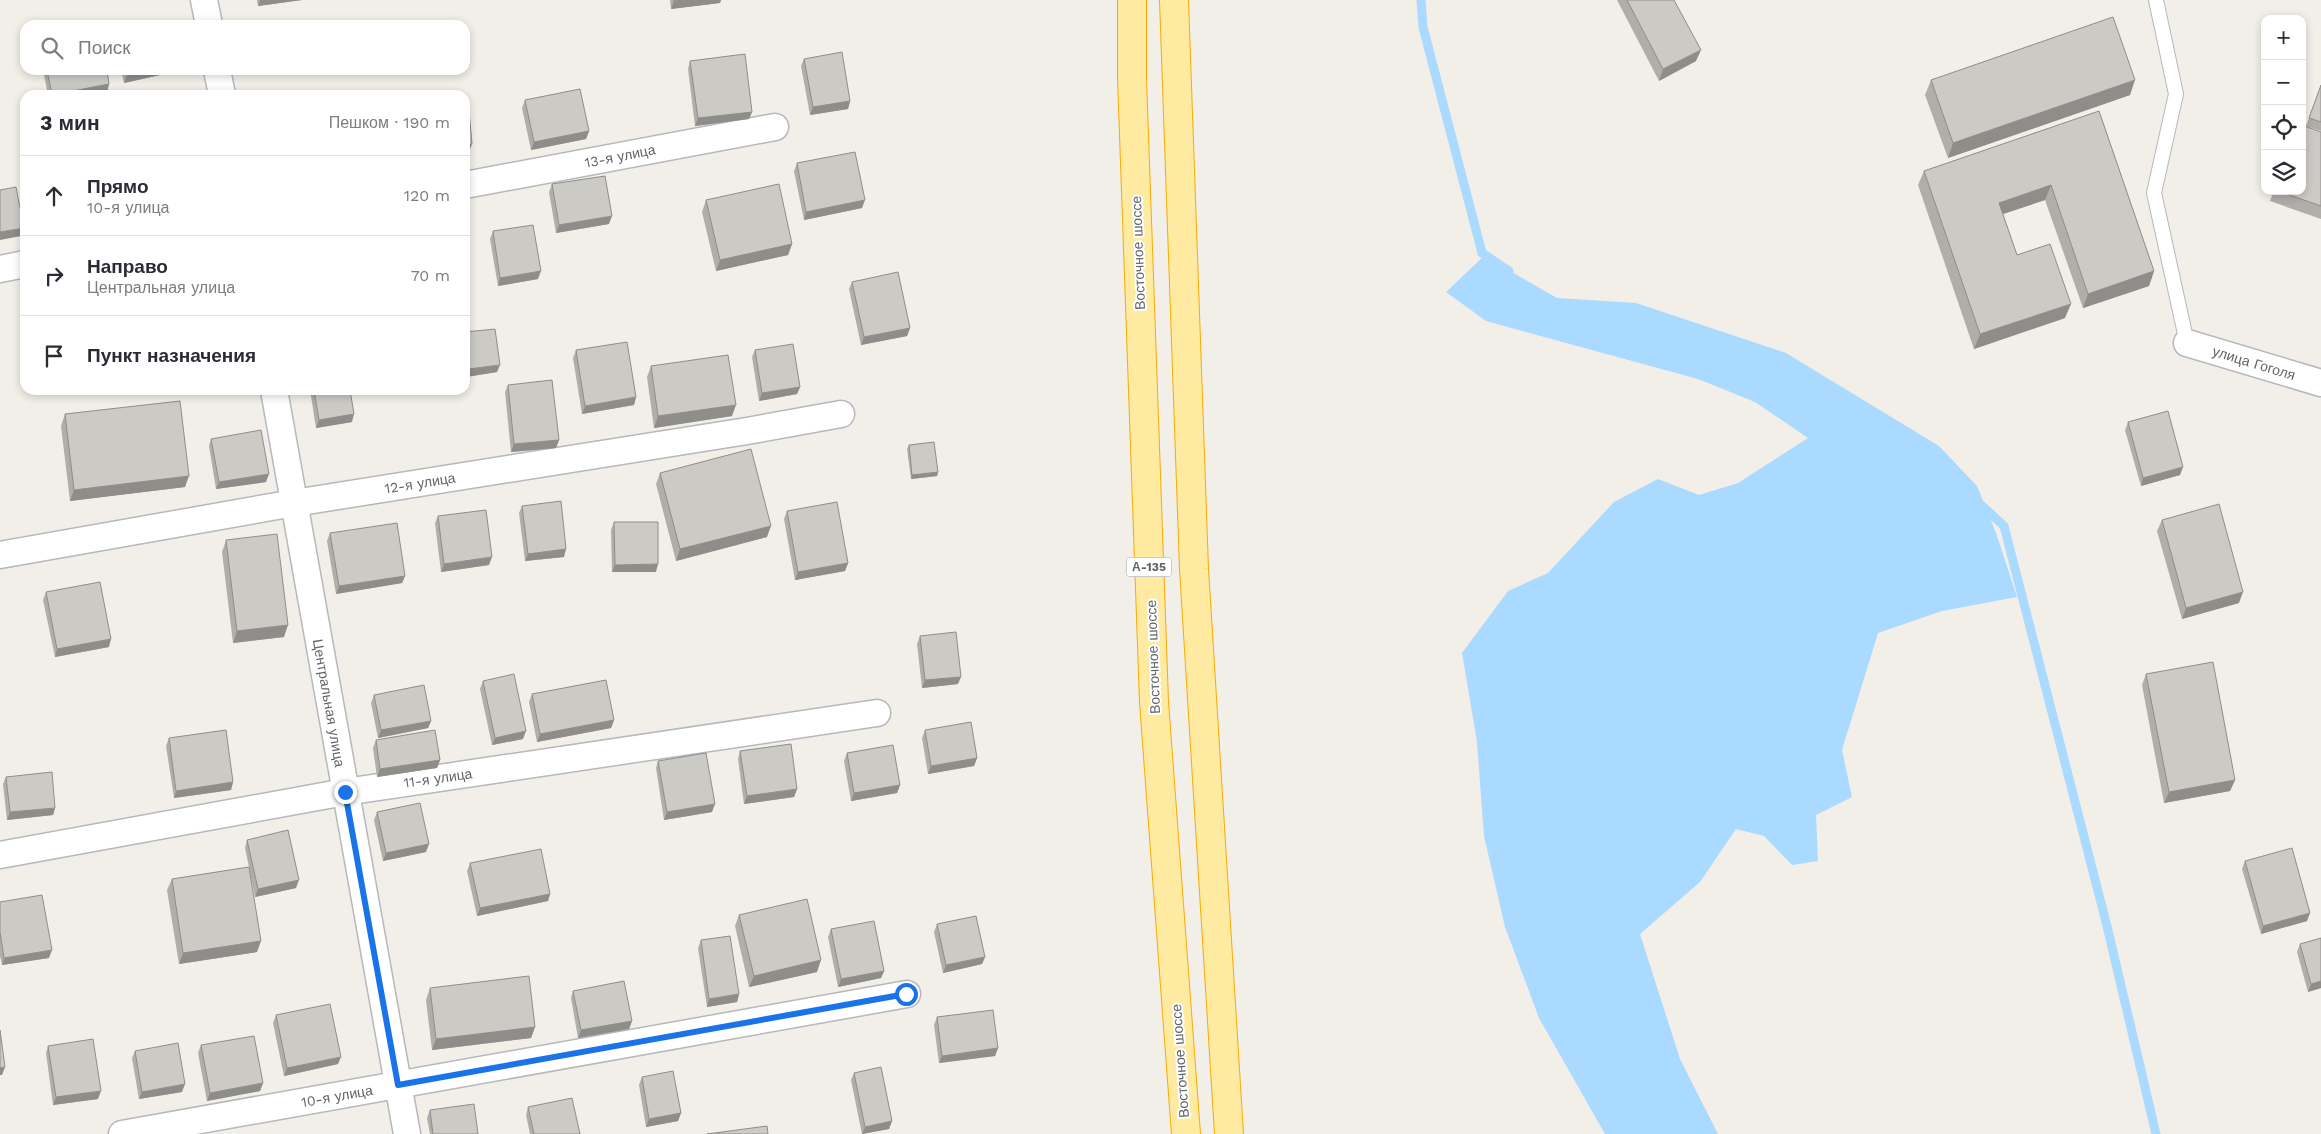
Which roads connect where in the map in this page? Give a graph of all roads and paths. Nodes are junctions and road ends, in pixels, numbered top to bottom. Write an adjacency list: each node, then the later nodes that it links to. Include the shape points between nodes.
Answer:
1 (204, 0): 5 (street)
2 (1132, 0): 25 (highway, Восточное шоссе / А-135, via 1154,702)
3 (1174, 0): 26 (highway, via 1194,569)
4 (2156, 0): 12 (lane, via 2176,94 2154,193)
5 (208, 20)
6 (218, 75): 7 (street)
7 (221, 90)
8 (775, 127): 9 (street, 13-я улица)
9 (470, 184)
10 (20, 265): 11 (street)
11 (0, 269)
12 (2187, 343): 13 (street, улица Гоголя)
13 (2321, 383)
14 (275, 395): 16 (street, Центральная улица)
15 (840, 414): 16 (street, 12-я улица)
16 (294, 503): 17 (street, 12-я улица); 19 (street, Центральная улица)
17 (0, 555)
18 (877, 713): 19 (street, 11-я улица)
19 (345, 792): 20 (street, 11-я улица); 22 (street, Центральная улица)
20 (0, 855)
21 (906, 994): 22 (street, 10-я улица)
22 (398, 1085): 23 (street, 10-я улица); 24 (street, Центральная улица)
23 (122, 1134)
24 (406, 1134)
25 (1186, 1134)
26 (1229, 1134)

